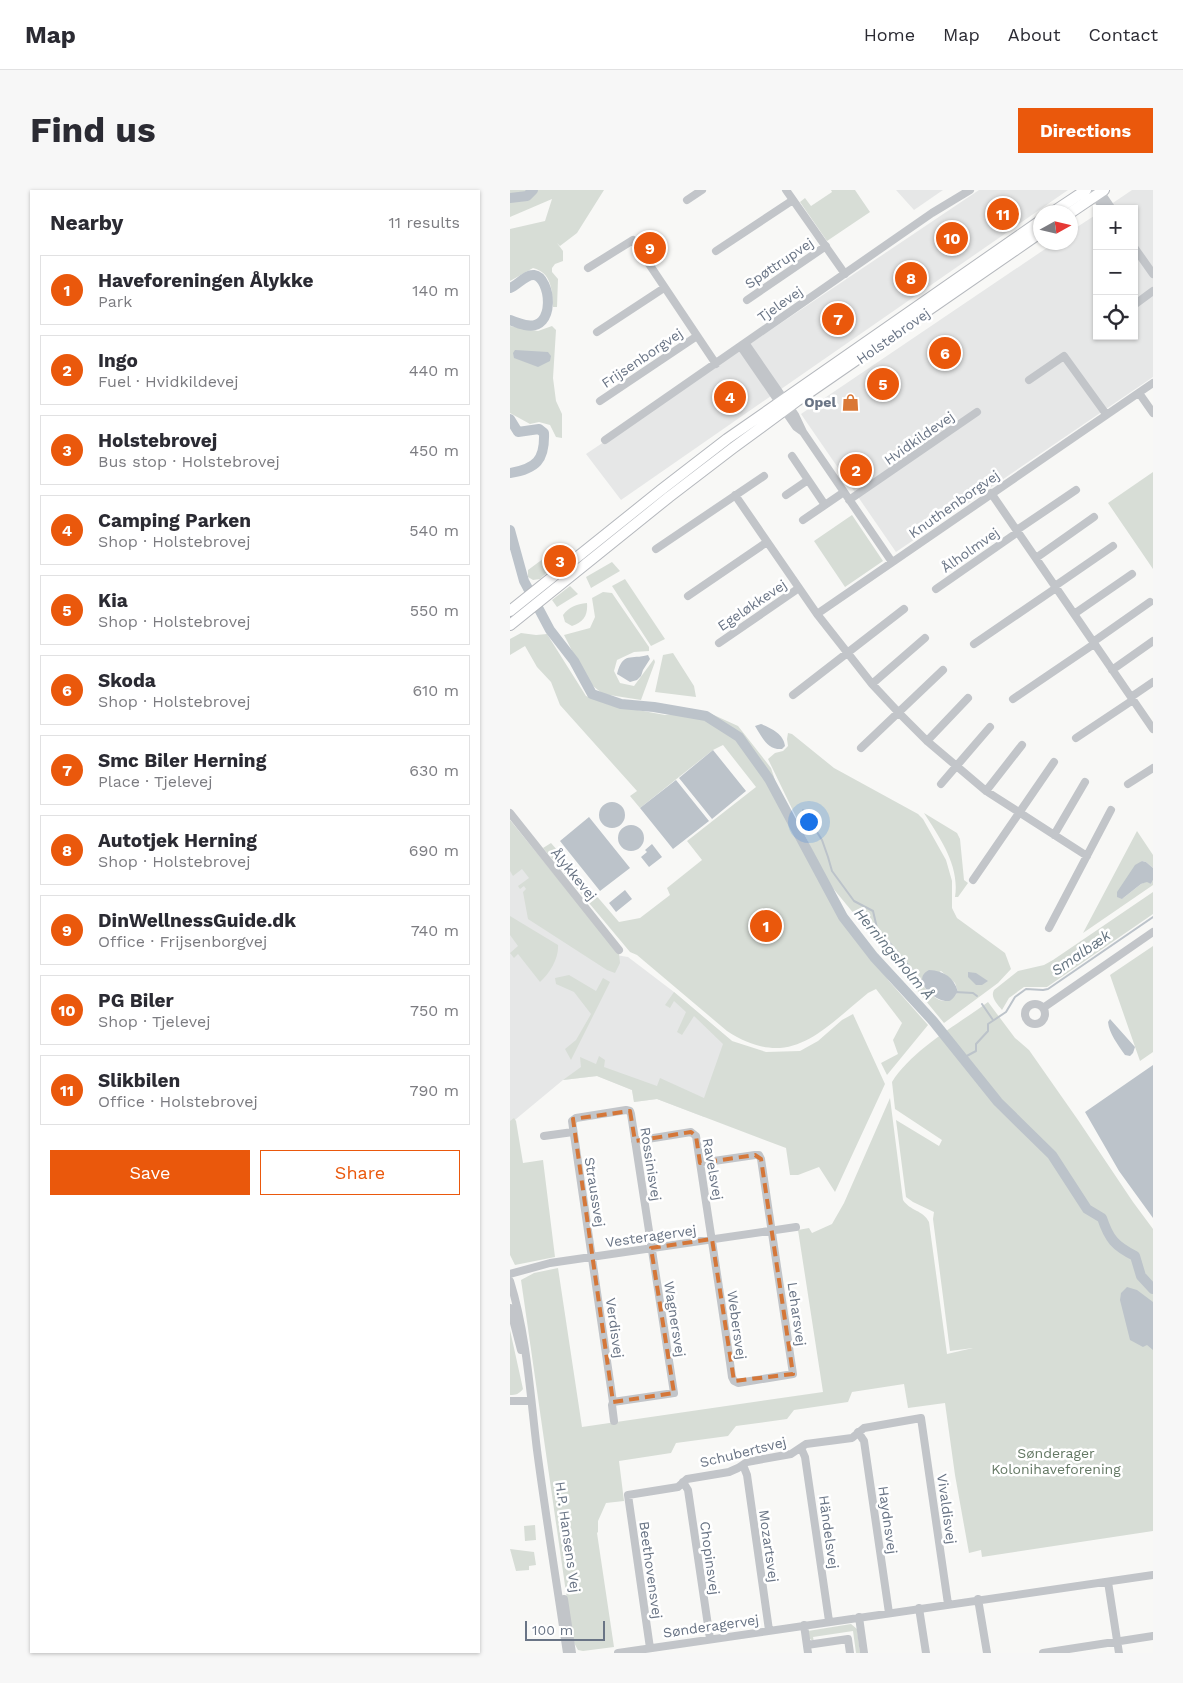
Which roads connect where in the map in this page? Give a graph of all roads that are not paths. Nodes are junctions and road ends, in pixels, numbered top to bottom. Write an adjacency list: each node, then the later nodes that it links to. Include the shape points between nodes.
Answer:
1 (702, 190): 6 (street)
2 (786, 190): 7 (street, Spøttrupvej)
3 (970, 190): 18 (street, Tjelevej)
4 (1086, 190): 8 (main road)
5 (1098, 192): 9 (street); 10 (street); 11 (main road)
6 (687, 200)
7 (793, 200): 14 (street, Spøttrupvej); 16 (street)
8 (1064, 205)
9 (1103, 205)
10 (1109, 205)
11 (1078, 207)
12 (1033, 226): 32 (main road, Holstebrovej)
13 (1033, 238): 32 (main road, Holstebrovej)
14 (826, 246): 18 (street, Spøttrupvej); 22 (street, Spøttrupvej)
15 (1136, 250): 19 (street)
16 (716, 252)
17 (588, 268): 20 (street, Frijsenborgvej, via 633,240)
18 (845, 274): 26 (street, Tjelevej)
19 (1153, 274)
20 (664, 288): 24 (street); 25 (street, Frijsenborgvej)
21 (1153, 292): 23 (street)
22 (747, 300)
23 (1138, 302)
24 (597, 332)
25 (697, 336): 27 (street, Frijsenborgvej); 31 (street, Frijsenborgvej)
26 (743, 345): 27 (street, Tjelevej); 32 (street)
27 (716, 364): 36 (street, Tjelevej)
28 (1029, 380): 35 (street, via 1064,356)
29 (1153, 383): 30 (street, Knuthenborgvej)
30 (1139, 393): 34 (street); 35 (street, Knuthenborgvej)
31 (600, 401)
32 (784, 405): 41 (street, via 796,427 803,432); 61 (main road, Holstebrovej, via 547,595); 61 (main road, Holstebrovej, via 661,490 540,587)
33 (977, 412): 45 (street, Hvidkildevej)
34 (1153, 413)
35 (1106, 414): 42 (street, Knuthenborgvej)
36 (605, 440)
37 (792, 456): 39 (street)
38 (764, 476): 43 (street)
39 (808, 480): 44 (street); 46 (street)
40 (1076, 490): 49 (street, Ålholmvej)
41 (844, 492): 45 (street); 46 (street)
42 (992, 493): 49 (street, Ålholmvej); 54 (street, Knuthenborgvej)
43 (736, 495): 50 (street, Egeløkkevej); 52 (street)
44 (786, 495)
45 (850, 500): 54 (street)
46 (825, 505): 48 (street)
47 (1094, 518): 53 (street)
48 (803, 520)
49 (1017, 531): 53 (street, Ålholmvej); 58 (street, Ålholmvej)
50 (767, 542): 57 (street, Egeløkkevej); 59 (street)
51 (1113, 546): 56 (street)
52 (656, 549)
53 (1036, 558): 56 (street, Ålholmvej)
54 (892, 562): 64 (street, Knuthenborgvej)
55 (1132, 574): 65 (street)
56 (1055, 587): 65 (street, Ålholmvej); 71 (street)
57 (799, 588): 64 (street, Egeløkkevej); 69 (street, Egeløkkevej)
58 (936, 589)
59 (688, 596)
60 (1150, 602): 70 (street)
61 (526, 605): 63 (main road, Holstebrovej); 66 (main road, Holstebrovej)
62 (904, 608): 72 (street)
63 (510, 611)
64 (817, 614): 72 (street, Egeløkkevej)
65 (1074, 614): 70 (street, Ålholmvej)
66 (510, 624)
67 (925, 638): 76 (street)
68 (1153, 641): 74 (street)
69 (719, 643)
70 (1094, 643): 74 (street, Ålholmvej); 79 (street)
71 (974, 644)
72 (847, 654): 76 (street, Egeløkkevej); 77 (street)
73 (943, 670): 81 (street)
74 (1112, 670): 80 (street, Ålholmvej)
75 (1153, 682): 80 (street)
76 (872, 684): 81 (street, Egeløkkevej)
77 (793, 695)
78 (968, 698): 85 (street)
79 (1013, 699)
80 (1132, 699): 82 (street, Ålholmvej); 84 (street)
81 (899, 713): 85 (street, Egeløkkevej); 87 (street)
82 (1152, 726)
83 (990, 727): 89 (street)
84 (1076, 738)
85 (927, 741): 89 (street, Egeløkkevej)
86 (1022, 745): 94 (street)
87 (861, 748)
88 (1054, 762): 97 (street)
89 (957, 765): 92 (street); 94 (street, Egeløkkevej)
90 (1153, 768): 93 (street)
91 (1084, 782): 98 (street)
92 (941, 784)
93 (1128, 784)
94 (986, 791): 97 (street, Egeløkkevej)
95 (1111, 810): 99 (street)
96 (510, 813): 103 (street, Ålykkevej)
97 (1019, 813): 98 (street, Egeløkkevej); 100 (street)
98 (1054, 835): 99 (street, Egeløkkevej)
99 (1087, 856): 101 (street)
100 (973, 880)
101 (1049, 928)
102 (1153, 932): 104 (street)
103 (619, 950)
104 (1043, 1008)
105 (573, 1119): 106 (street, Straussvej); 108 (street, Rossinisvej, via 630,1111)
106 (573, 1132): 107 (street); 114 (street, Straussvej)
107 (544, 1136)
108 (635, 1141): 109 (street, Ravelsvej, via 694,1133); 113 (street, Rossinisvej)
109 (700, 1163): 111 (street, via 759,1155); 112 (street, Ravelsvej)
110 (796, 1227): 111 (street, Vesteragervej)
111 (772, 1230): 112 (street, Vesteragervej); 119 (street, Leharsvej, via 793,1374)
112 (712, 1239): 113 (street, Vesteragervej); 119 (street, Webersvej, via 734,1382)
113 (652, 1248): 114 (street, Vesteragervej); 122 (street, Wagnersvej, via 674,1393)
114 (592, 1257): 115 (street, Vesteragervej, via 550,1263); 122 (street, Verdisvej)
115 (510, 1274)
116 (510, 1281): 118 (street, H.P. Hansens Vej, via 520,1315)
117 (510, 1308): 118 (street, H.P. Hansens Vej)
118 (527, 1370): 121 (street, H.P. Hansens Vej)
119 (766, 1378)
120 (510, 1401): 121 (street)
121 (532, 1401): 125 (street, H.P. Hansens Vej)
122 (613, 1402): 124 (street, Verdisvej)
123 (921, 1418): 126 (street, Schubertsvej, via 864,1428); 134 (street, Vivaldisvej)
124 (614, 1421)
125 (535, 1424): 146 (street, H.P. Hansens Vej); 147 (street, H.P. Hansens Vej, via 543,1454)
126 (858, 1432): 127 (street, Schubertsvej, via 852,1438 806,1444); 136 (street, Haydnsvej, via 864,1441)
127 (801, 1448): 128 (street, Schubertsvej, via 791,1454); 138 (street, Händelsvej, via 805,1457)
128 (743, 1465): 129 (street, Schubertsvej, via 729,1472); 140 (street, Mozartsvej)
129 (683, 1482): 130 (street, Schubertsvej, via 678,1486); 142 (street, Chopinsvej, via 688,1490)
130 (628, 1495): 144 (street, Beethovensvej)
131 (1153, 1575): 132 (street, Sønderagervej)
132 (1108, 1582): 133 (street, Sønderagervej); 143 (street)
133 (978, 1599): 134 (street, Sønderagervej); 152 (street)
134 (948, 1604): 135 (street, Sønderagervej)
135 (919, 1608): 136 (street, Sønderagervej); 151 (street)
136 (888, 1613): 137 (street, Sønderagervej)
137 (859, 1617): 138 (street, Sønderagervej); 150 (street)
138 (829, 1621): 139 (street, Sønderagervej)
139 (804, 1625): 140 (street, Sønderagervej); 145 (street)
140 (769, 1630): 142 (street, Sønderagervej)
141 (1153, 1636): 143 (street)
142 (710, 1639): 144 (street, Sønderagervej)
143 (1117, 1641): 153 (street); 154 (street)
144 (650, 1648): 148 (street, Sønderagervej)
145 (808, 1649): 149 (street, via 848,1639)
146 (567, 1653)
147 (572, 1653)
148 (621, 1653)
149 (850, 1653)
150 (864, 1653)
151 (926, 1653)
152 (986, 1653)
153 (1043, 1653)
154 (1119, 1653)

